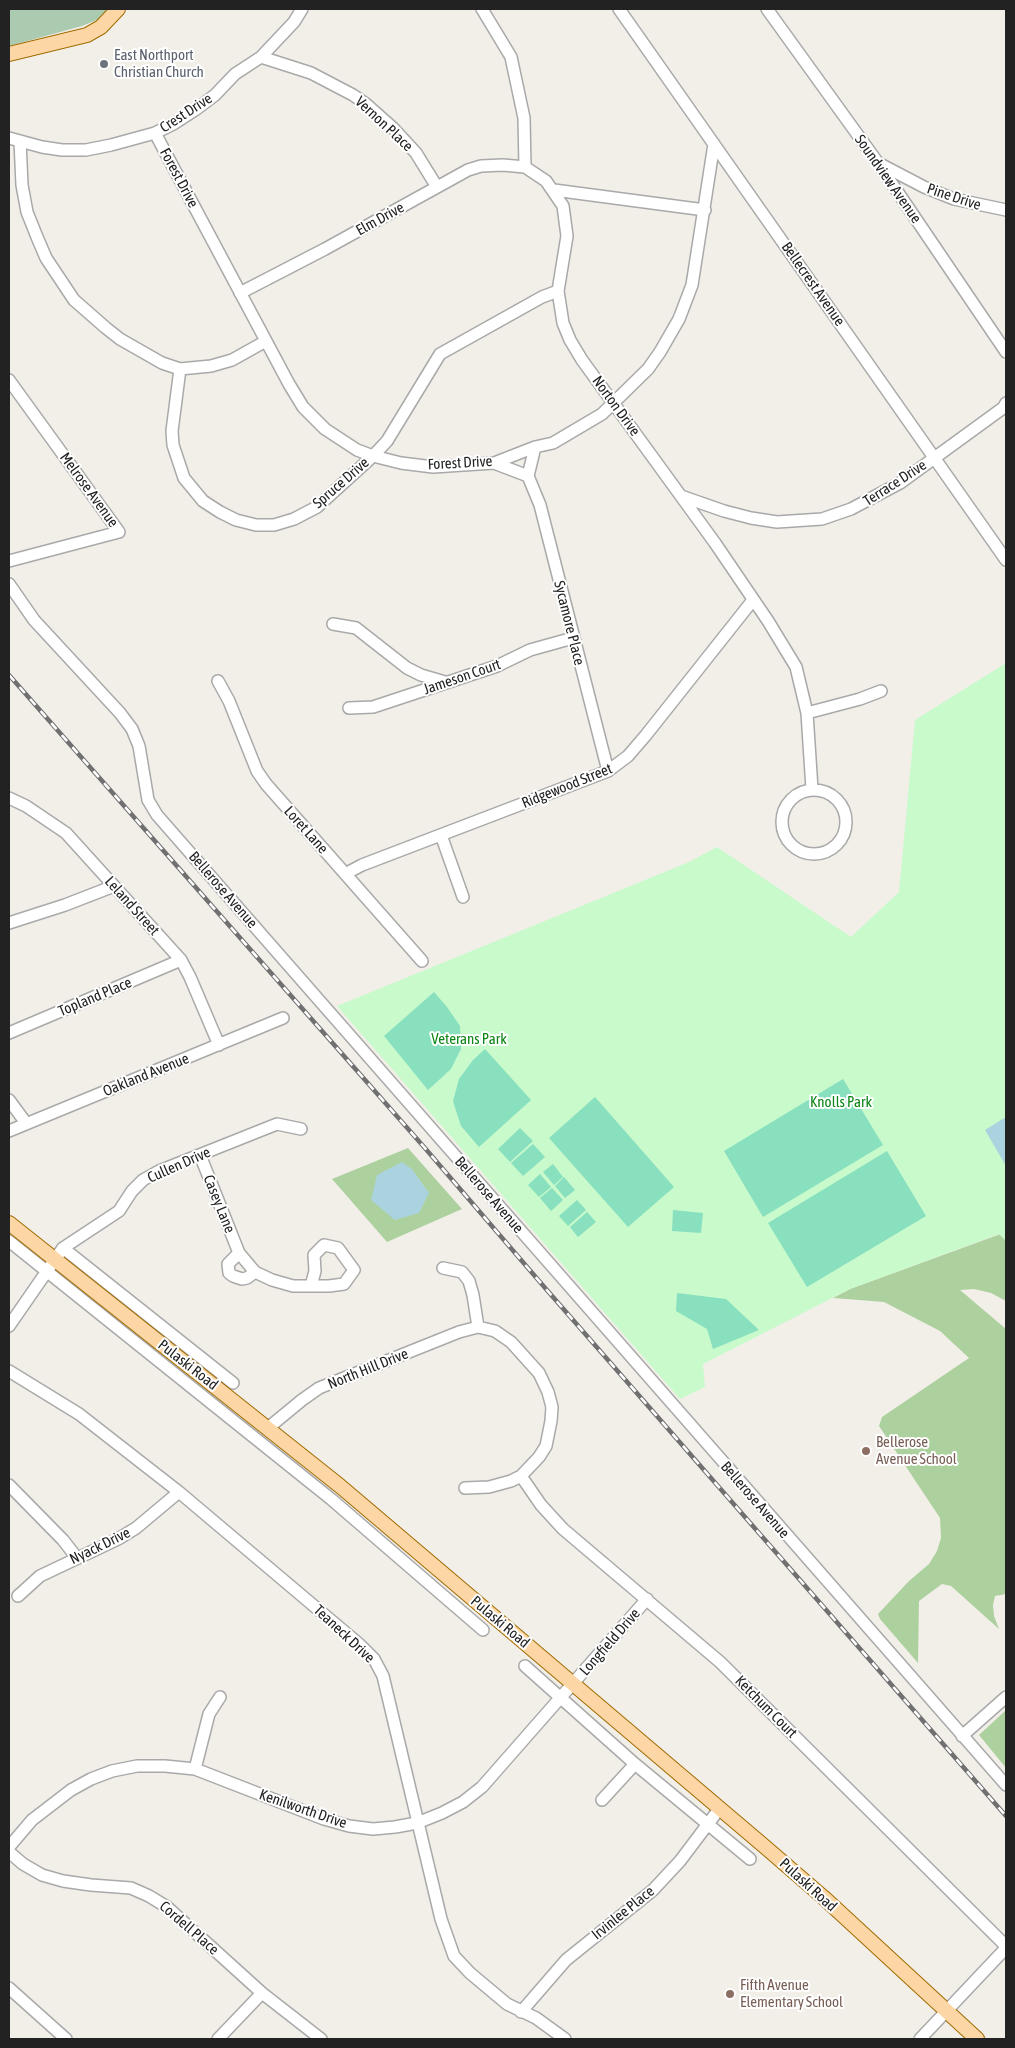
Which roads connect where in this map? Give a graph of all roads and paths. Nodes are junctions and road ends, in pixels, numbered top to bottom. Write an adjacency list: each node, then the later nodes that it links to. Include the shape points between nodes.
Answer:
1 (118, 9): 6 (main road, via 101,27 87,35)
2 (302, 9): 7 (street, Crest Drive, via 294,22)
3 (482, 9): 12 (street, via 511,57 524,118)
4 (619, 9): 10 (street, Bellecrest Avenue)
5 (767, 9): 11 (street, Soundview Avenue)
6 (9, 54)
7 (261, 56): 8 (street, Crest Drive, via 235,74 195,110); 13 (street, Vernon Place, via 311,73 366,104 416,153)
8 (155, 133): 9 (street, Crest Drive, via 86,150 62,150); 18 (street, Forest Drive)
9 (14, 140): 21 (street, via 27,212 43,251 74,300 120,339 162,363)
10 (714, 144): 15 (street, Forest Drive); 27 (street, Bellecrest Avenue)
11 (878, 163): 16 (street, Pine Drive, via 954,199); 20 (street, Soundview Avenue)
12 (525, 166): 13 (street, Elm Drive, via 480,166); 14 (street, Norton Drive)
13 (437, 187): 18 (street, Elm Drive)
14 (554, 190): 15 (street); 17 (street, Norton Drive, via 563,206 567,236)
15 (705, 210): 23 (street, Forest Drive, via 696,272 679,320 648,368)
16 (1006, 210)
17 (558, 291): 23 (street, Norton Drive, via 563,323 570,340); 26 (street, Spruce Drive, via 440,354 387,441)
18 (240, 293): 19 (street, Forest Drive)
19 (266, 341): 21 (street, via 232,360); 26 (street, Forest Drive, via 303,407 342,442)
20 (1006, 352)
21 (180, 369): 26 (street, Spruce Drive, via 172,431 177,460 192,490 203,501 236,520 274,525 294,519 316,507)
22 (9, 380): 32 (street, Melrose Avenue, via 119,532)
23 (614, 403): 25 (street, Forest Drive, via 602,414 553,443); 30 (street, Norton Drive)
24 (1005, 406): 27 (street, Terrace Drive)
25 (535, 446): 28 (street, Forest Drive); 29 (street)
26 (373, 456): 28 (street, Forest Drive, via 433,467)
27 (934, 458): 30 (street, Terrace Drive, via 876,497 852,510 822,519 777,522 751,518); 31 (street, Bellecrest Avenue)
28 (494, 463): 29 (street)
29 (528, 476): 36 (street, Sycamore Place, via 540,505)
30 (681, 496): 34 (street, Norton Drive)
31 (1006, 560)
32 (9, 561)
33 (9, 584): 90 (street, Bellerose Avenue, via 34,620 132,728 139,746 148,800 157,814)
34 (753, 600): 41 (street, Norton Drive, via 796,666); 42 (street, Ridgewood Street, via 640,742)
35 (333, 624): 38 (street, via 356,628 420,676)
36 (573, 638): 38 (street, Jameson Court, via 530,650 497,666); 42 (street, Sycamore Place)
37 (218, 681): 46 (street, Loret Lane, via 256,770)
38 (445, 682): 40 (street, Jameson Court, via 373,707)
39 (881, 691): 41 (street)
40 (349, 708)
41 (807, 713): 43 (street, Norton Drive)
42 (608, 771): 45 (street, Ridgewood Street)
43 (812, 789): 43 (street, via 834,796 841,804 846,820 844,836 837,845 828,852 817,854 807,854 794,846 784,834 782,824 787,804 802,792)
44 (9, 798): 47 (street, Leland Street, via 66,833)
45 (441, 835): 46 (street, Ridgewood Street); 48 (street)
46 (345, 874): 51 (street, Loret Lane)
47 (114, 886): 49 (street); 50 (street, Leland Street)
48 (463, 897)
49 (9, 923)
50 (180, 960): 53 (street, Topland Place); 54 (street, Leland Street)
51 (422, 961)
52 (283, 1018): 54 (street, Oakland Avenue)
53 (9, 1033)
54 (219, 1045): 56 (street, Oakland Avenue)
55 (9, 1100): 56 (street)
56 (26, 1123): 58 (street, Oakland Avenue)
57 (301, 1129): 59 (street, Cullen Drive, via 277,1124)
58 (9, 1131)
59 (200, 1155): 62 (street, Cullen Drive, via 143,1180 119,1211); 63 (street, Casey Lane)
60 (9, 1223): 62 (main road, Pulaski Road)
61 (9, 1241): 65 (street)
62 (59, 1253): 65 (street); 71 (street); 72 (main road, Pulaski Road)
63 (238, 1253): 66 (street, Casey Lane); 66 (street, via 228,1264 229,1272 242,1279)
64 (443, 1268): 69 (street, via 462,1272 469,1281)
65 (47, 1271): 68 (street); 78 (street)
66 (255, 1272): 67 (street, Casey Lane, via 293,1286)
67 (311, 1286)
68 (9, 1326)
69 (478, 1327): 72 (street, North Hill Drive, via 319,1388); 73 (street, via 495,1331 511,1342 539,1373 548,1392 552,1407 549,1435 539,1457)
70 (9, 1371): 77 (street, Teaneck Drive, via 79,1414)
71 (233, 1383)
72 (268, 1428): 75 (main road, Pulaski Road)
73 (521, 1476): 76 (street, via 489,1487); 82 (street, Ketchum Court, via 563,1529)
74 (9, 1485): 79 (street)
75 (340, 1486): 78 (street); 80 (main road, Pulaski Road)
76 (465, 1488)
77 (179, 1492): 79 (street, Nyack Drive, via 136,1528); 96 (street, Teaneck Drive, via 374,1659 383,1676)
78 (331, 1499): 83 (street)
79 (77, 1558): 81 (street, Nyack Drive, via 40,1576)
80 (459, 1588): 83 (street); 86 (main road, Pulaski Road)
81 (18, 1596)
82 (647, 1599): 86 (street, Longfield Drive); 101 (street, Ketchum Court, via 720,1662)
83 (449, 1600): 84 (street)
84 (483, 1630)
85 (525, 1666): 89 (street)
86 (573, 1684): 89 (street, Kenilworth Drive); 95 (main road, Pulaski Road)
87 (220, 1697): 92 (street, via 209,1714)
88 (1006, 1697): 90 (street)
89 (562, 1698): 91 (street); 96 (street, Kenilworth Drive, via 482,1787 456,1806)
90 (962, 1736): 93 (street, Bellerose Avenue)
91 (635, 1764): 94 (street); 97 (street)
92 (195, 1769): 96 (street, Kenilworth Drive, via 349,1826 373,1829); 98 (street, Kenilworth Drive, via 137,1766 90,1779 39,1815)
93 (1006, 1785)
94 (602, 1800)
95 (720, 1808): 97 (street, Irvinlee Place); 104 (main road, Pulaski Road, via 823,1897)
96 (418, 1823): 105 (street, Teaneck Drive, via 440,1919 454,1956 488,1990)
97 (708, 1823): 100 (street); 105 (street, Irvinlee Place, via 653,1890 566,1960)
98 (9, 1847)
99 (9, 1852): 103 (street, Cordell Place, via 23,1864 64,1881 131,1888 149,1896 167,1907)
100 (750, 1859)
101 (1006, 1947): 104 (street)
102 (9, 1988): 106 (street)
103 (262, 1993): 107 (street); 108 (street, Cordell Place)
104 (946, 2011): 110 (street); 111 (main road, Pulaski Road)
105 (521, 2012): 109 (street, Teaneck Drive, via 536,2018)
106 (66, 2039)
107 (218, 2039)
108 (321, 2039)
109 (565, 2039)
110 (920, 2039)
111 (978, 2039)

